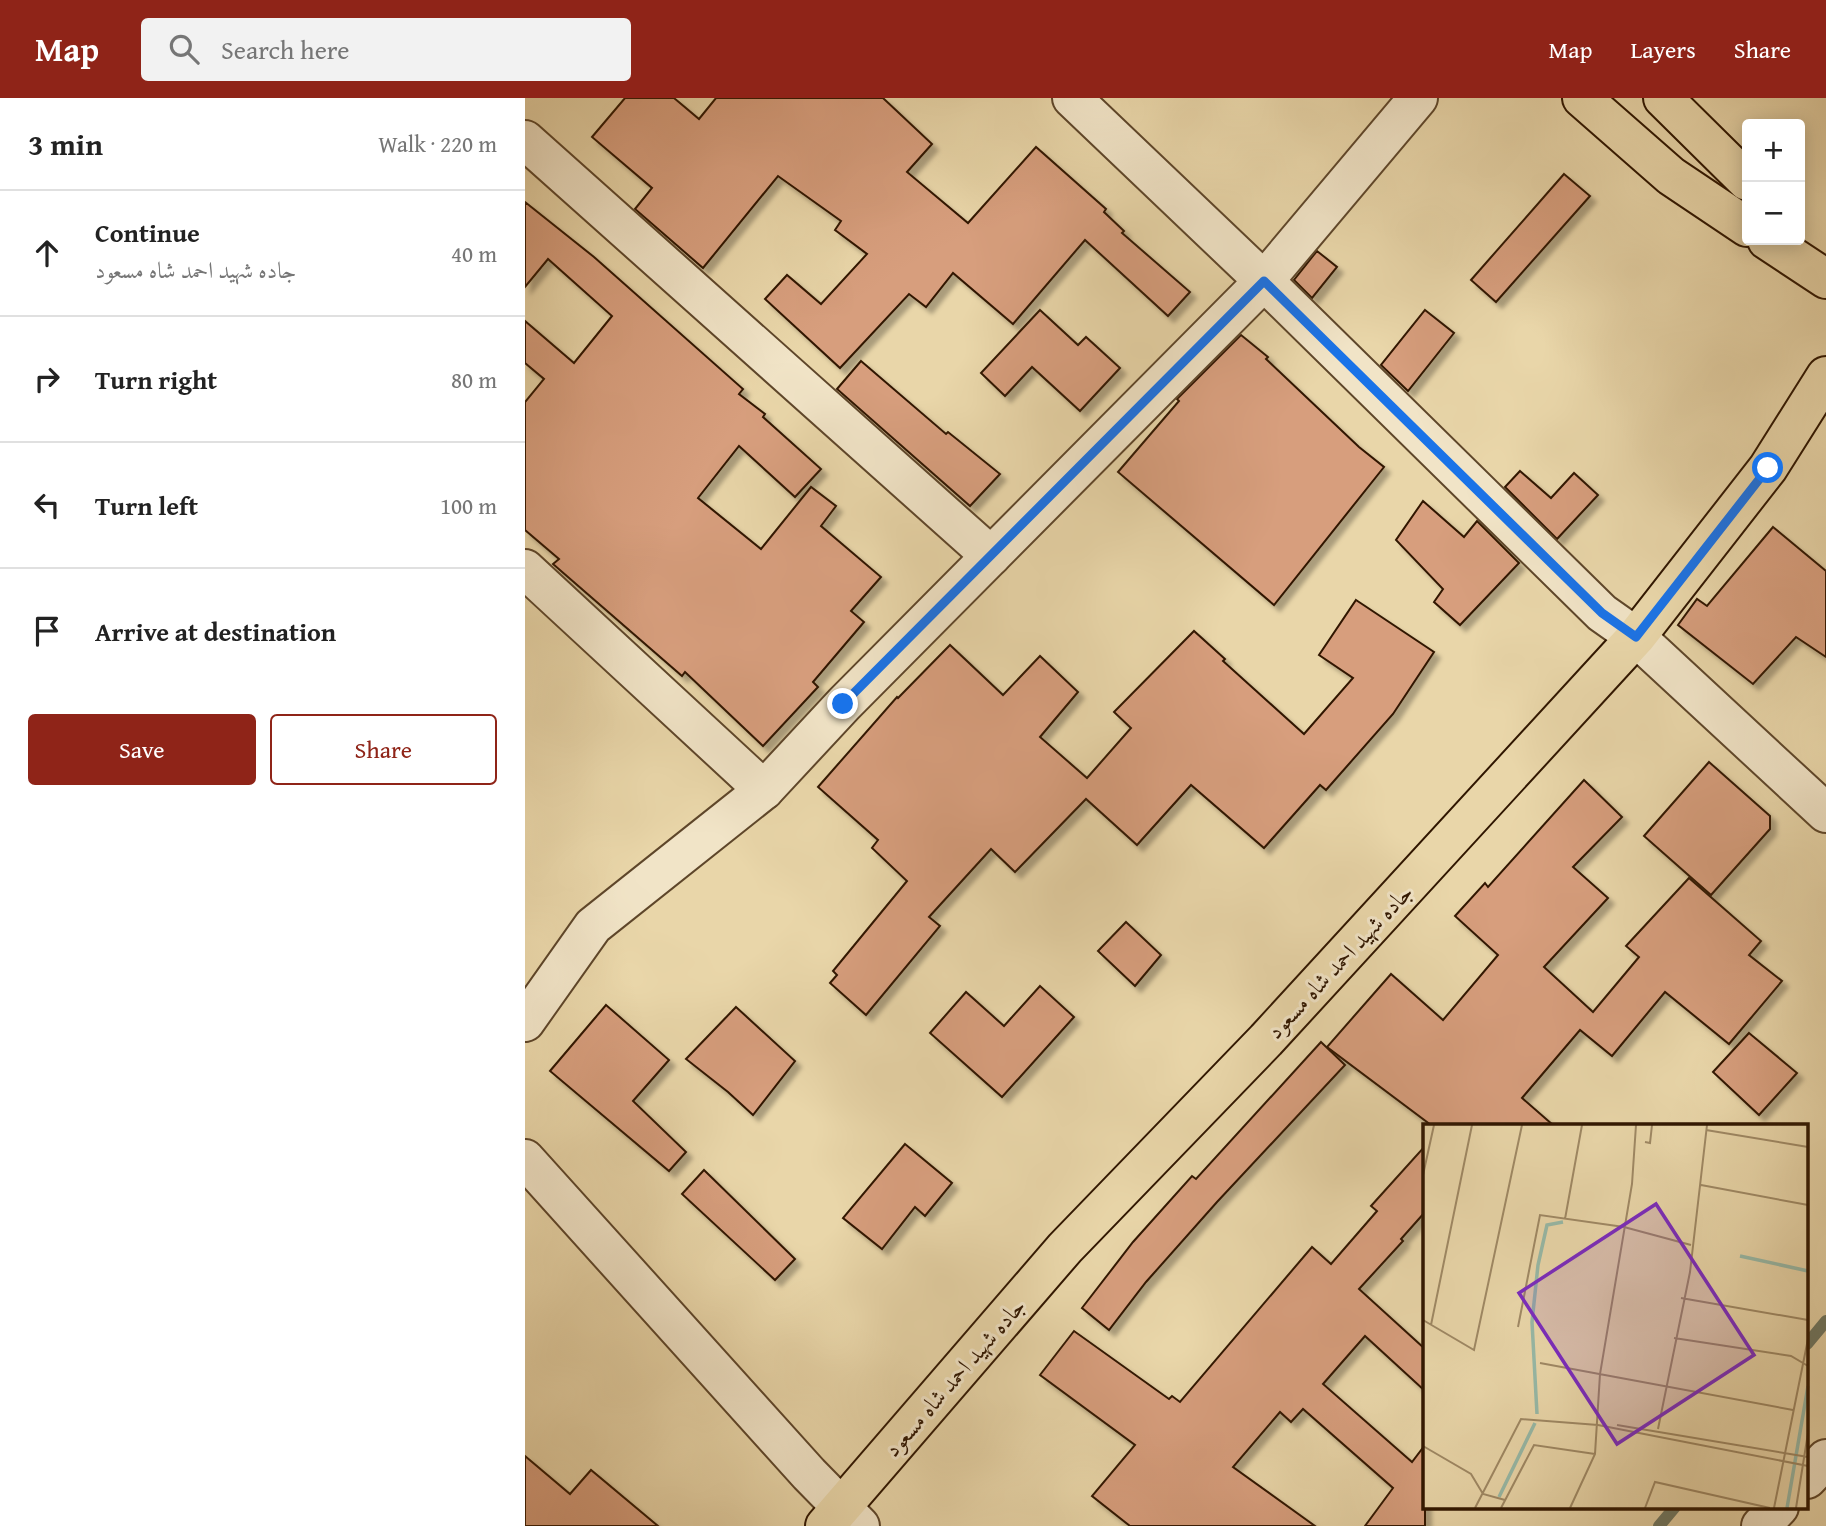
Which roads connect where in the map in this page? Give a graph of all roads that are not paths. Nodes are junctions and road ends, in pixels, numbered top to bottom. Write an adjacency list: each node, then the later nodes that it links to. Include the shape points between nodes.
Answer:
1 (1072, 98): 12 (street)
2 (1418, 98): 12 (street)
3 (1582, 98): 7 (main road, via 1671,176)
4 (1663, 98): 6 (main road)
5 (525, 140): 14 (street)
6 (1742, 176)
7 (1742, 224)
8 (1805, 241): 10 (main road)
9 (1775, 245): 11 (main road)
10 (1826, 263)
11 (1826, 279)
12 (1264, 281): 14 (street); 16 (street, via 1602,613)
13 (1826, 376): 16 (main road, جاده شهيد احمد شاه مسعود, via 1768,468)
14 (991, 556): 17 (street)
15 (525, 569): 17 (street)
16 (1636, 637): 18 (street); 24 (main road, جاده شهيد احمد شاه مسعود, via 1266,1040 1065,1248)
17 (764, 790): 19 (street, via 593,926)
18 (1826, 813)
19 (525, 1021)
20 (525, 1159): 24 (street)
21 (1826, 1459): 22 (street)
22 (1808, 1478)
23 (1778, 1508): 25 (street)
24 (842, 1520)
25 (1761, 1526)

